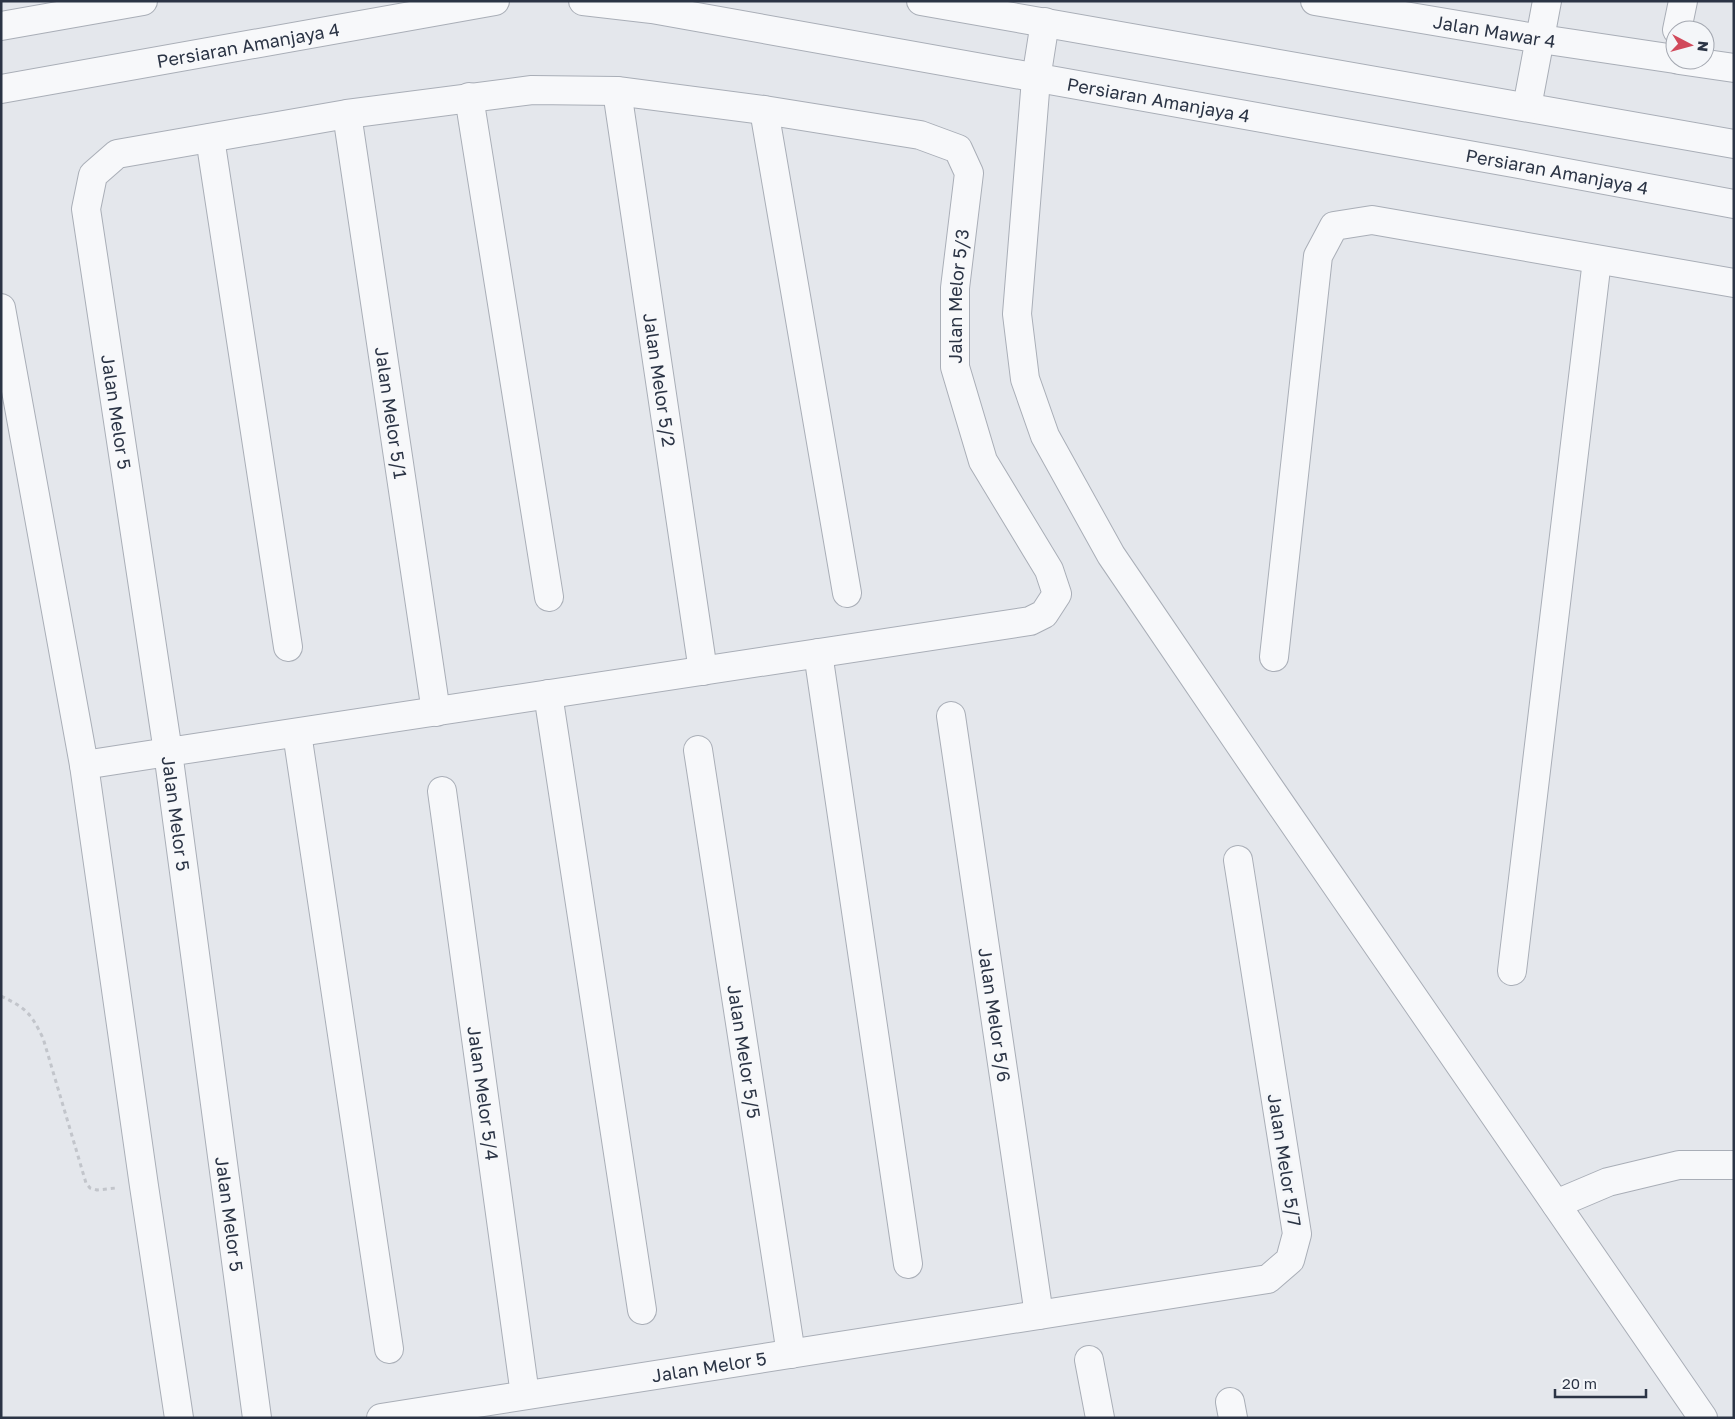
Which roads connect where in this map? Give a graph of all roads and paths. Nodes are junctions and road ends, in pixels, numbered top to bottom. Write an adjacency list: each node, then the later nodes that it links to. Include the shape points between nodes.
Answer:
1 (142, 1): 10 (street)
2 (495, 1): 16 (street, Persiaran Amanjaya 4)
3 (583, 1): 15 (street, Persiaran Amanjaya 4, via 652,9)
4 (921, 1): 9 (street)
5 (1315, 1): 11 (street, Jalan Mawar 4)
6 (1547, 1): 11 (street)
7 (1683, 1): 8 (street)
8 (1679, 20)
9 (1045, 22): 15 (street); 19 (street)
10 (1, 26)
11 (1541, 39): 12 (street, Jalan Mawar 4); 19 (street)
12 (1665, 54)
13 (1715, 64): 14 (street, Jalan Mawar 4)
14 (1734, 68)
15 (1036, 79): 25 (street, Persiaran Amanjaya 4); 48 (street, via 1017,314 1025,379 1045,436 1111,555)
16 (1, 89)
17 (617, 91): 18 (street, Jalan Melor 5, via 532,90); 20 (street, Jalan Melor 5); 34 (street, Jalan Melor 5/2)
18 (469, 97): 21 (street, Jalan Melor 5); 30 (street)
19 (1527, 108): 23 (street)
20 (764, 110): 24 (street, Jalan Melor 5, via 920,135); 29 (street)
21 (347, 114): 22 (street, Jalan Melor 5); 36 (street, Jalan Melor 5/1)
22 (210, 138): 31 (street); 40 (street, Jalan Melor 5, via 117,154 92,175 86,209)
23 (1734, 144)
24 (958, 149): 32 (street, Jalan Melor 5/3, via 969,173 956,288 955,367 983,461 1049,570 1057,594 1044,614 1030,621)
25 (1734, 204)
26 (1597, 260): 27 (street); 33 (street, via 1372,220 1334,226 1318,256); 44 (street)
27 (1734, 283)
28 (1, 308): 41 (street)
29 (847, 593)
30 (549, 597)
31 (288, 647)
32 (818, 653): 34 (street); 49 (street)
33 (1274, 657)
34 (703, 671): 35 (street)
35 (548, 694): 36 (street); 50 (street)
36 (436, 712): 38 (street)
37 (951, 716): 51 (street, Jalan Melor 5/6)
38 (297, 733): 40 (street); 52 (street)
39 (698, 750): 53 (street, Jalan Melor 5/5)
40 (168, 752): 41 (street); 57 (street, Jalan Melor 5)
41 (84, 765): 47 (street)
42 (442, 791): 55 (street, Jalan Melor 5/4)
43 (1238, 860): 51 (street, Jalan Melor 5/7, via 1297,1234 1290,1260 1268,1278)
44 (1512, 972)
45 (1, 996): 47 (path, via 22,1007 33,1018 43,1038 86,1183 97,1190)
46 (1734, 1165): 48 (street, via 1679,1165 1608,1182)
47 (144, 1186): 56 (street)
48 (1556, 1204): 60 (street)
49 (908, 1264)
50 (642, 1310)
51 (1039, 1315): 53 (street, Jalan Melor 5)
52 (389, 1349)
53 (791, 1354): 55 (street, Jalan Melor 5)
54 (1088, 1360): 59 (street)
55 (525, 1395): 58 (street, Jalan Melor 5)
56 (178, 1418)
57 (257, 1418)
58 (381, 1418)
59 (1100, 1418)
60 (1703, 1418)

